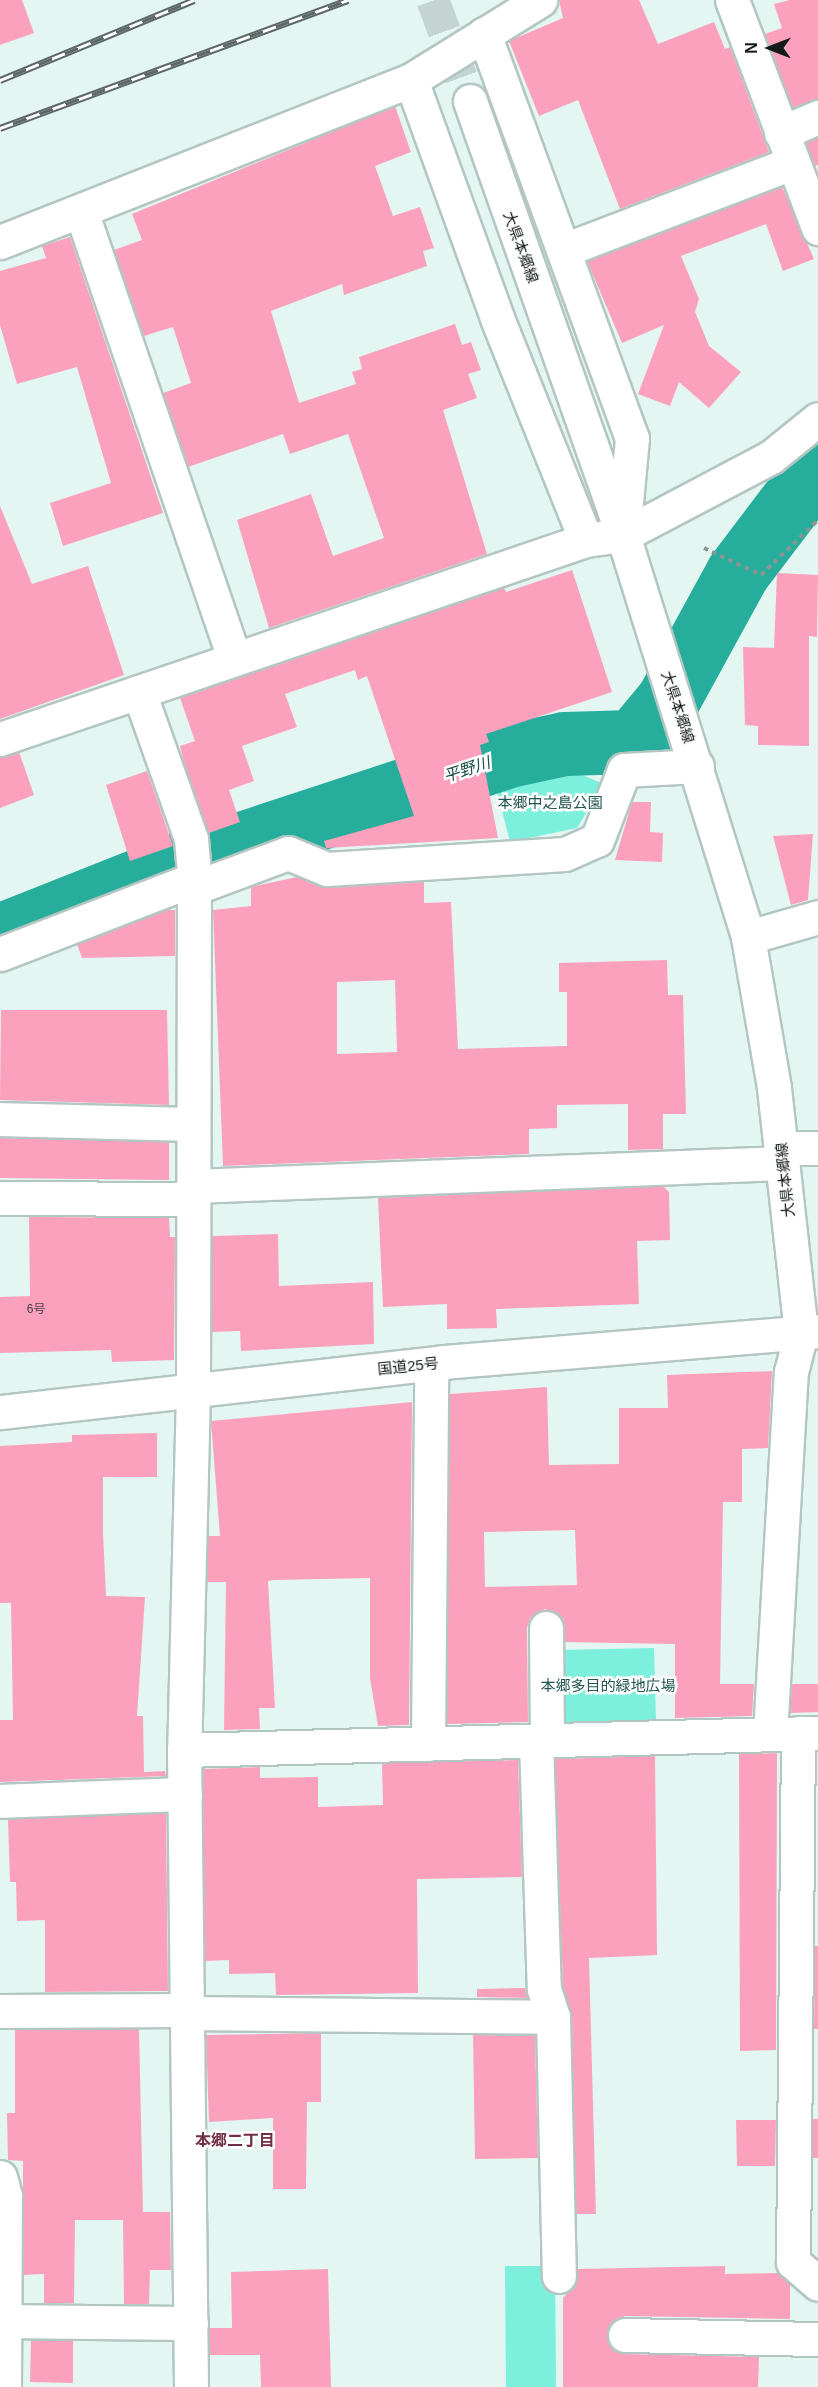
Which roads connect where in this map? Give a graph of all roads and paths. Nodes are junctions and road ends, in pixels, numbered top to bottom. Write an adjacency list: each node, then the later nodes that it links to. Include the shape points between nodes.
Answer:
1 (540, 0): 3 (main road)
2 (732, 0): 7 (main road)
3 (484, 34): 4 (main road); 11 (main road)
4 (411, 80): 8 (main road); 15 (main road, via 515,363)
5 (470, 101): 14 (main road, 大県本郷線)
6 (818, 117): 7 (main road)
7 (786, 148): 9 (main road); 11 (main road)
8 (81, 211): 10 (main road); 17 (main road)
9 (818, 228)
10 (0, 242)
11 (564, 250): 14 (main road, via 632,438)
12 (818, 419): 14 (main road, via 771,457)
13 (818, 520): 16 (path, via 761,575)
14 (623, 535): 15 (main road); 20 (main road, 大県本郷線)
15 (586, 540): 17 (main road)
16 (704, 548)
17 (234, 658): 18 (main road)
18 (139, 692): 19 (main road); 21 (main road)
19 (0, 739)
20 (696, 766): 21 (main road, via 624,770 597,840 565,854 327,869 288,853); 23 (main road, 大県本郷線)
21 (193, 871): 24 (main road); 26 (main road)
22 (818, 917): 23 (main road)
23 (748, 937): 28 (main road, 大県本郷線)
24 (0, 954)
25 (0, 1119): 26 (main road)
26 (193, 1124): 29 (main road)
27 (818, 1148): 28 (main road)
28 (782, 1155): 29 (main road); 31 (main road, 大県本郷線)
29 (193, 1193): 30 (main road); 33 (main road)
30 (0, 1198)
31 (810, 1332): 32 (main road, 国道25号); 36 (main road, via 791,1372)
32 (431, 1364): 33 (main road, 国道25号); 38 (main road)
33 (193, 1391): 34 (main road, 国道25号); 39 (main road)
34 (0, 1412)
35 (546, 1628): 37 (main road)
36 (795, 1734): 37 (main road); 42 (main road)
37 (542, 1740): 38 (main road); 45 (main road, via 544,1989)
38 (429, 1744): 39 (main road)
39 (184, 1750): 40 (main road)
40 (185, 1794): 41 (main road); 44 (main road)
41 (0, 1801)
42 (807, 1914): 46 (main road)
43 (0, 2011): 44 (main road)
44 (188, 2012): 45 (main road); 51 (main road)
45 (553, 2017): 48 (main road)
46 (807, 2073): 49 (main road, via 793,2262)
47 (0, 2177): 50 (main road)
48 (559, 2276)
49 (818, 2284)
50 (3, 2321): 51 (main road); 54 (main road)
51 (191, 2323): 55 (main road)
52 (625, 2335): 53 (main road)
53 (818, 2339)
54 (4, 2387)
55 (191, 2387)

